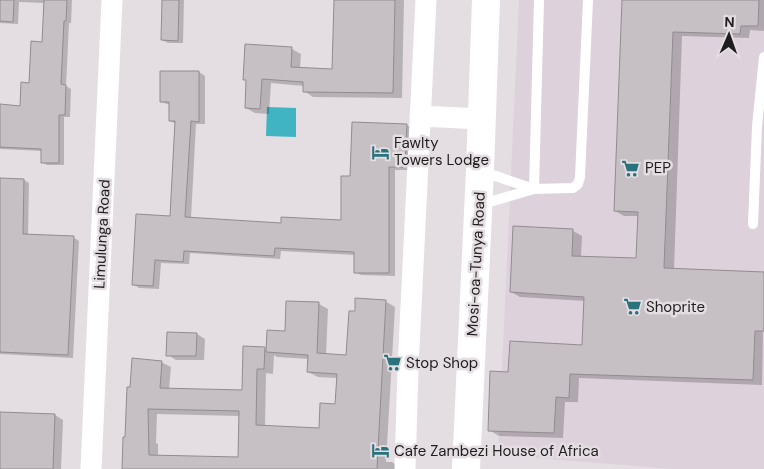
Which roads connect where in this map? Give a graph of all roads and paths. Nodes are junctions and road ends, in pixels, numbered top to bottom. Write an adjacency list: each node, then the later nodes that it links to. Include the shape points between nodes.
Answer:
1 (112, 0): 13 (street, Limulunga Road)
2 (426, 0): 7 (street)
3 (486, 0): 8 (highway, Mosi-oa-Tunya Road)
4 (539, 0): 10 (lane)
5 (588, 0): 10 (lane, via 580,177 573,188)
6 (764, 57): 12 (lane)
7 (420, 116): 8 (street); 14 (street)
8 (482, 118): 9 (highway, Mosi-oa-Tunya Road)
9 (480, 170): 10 (lane); 11 (highway, Mosi-oa-Tunya Road)
10 (534, 189): 11 (lane)
11 (478, 205): 15 (highway, Mosi-oa-Tunya Road)
12 (753, 224)
13 (91, 469)
14 (405, 469)
15 (466, 469)

